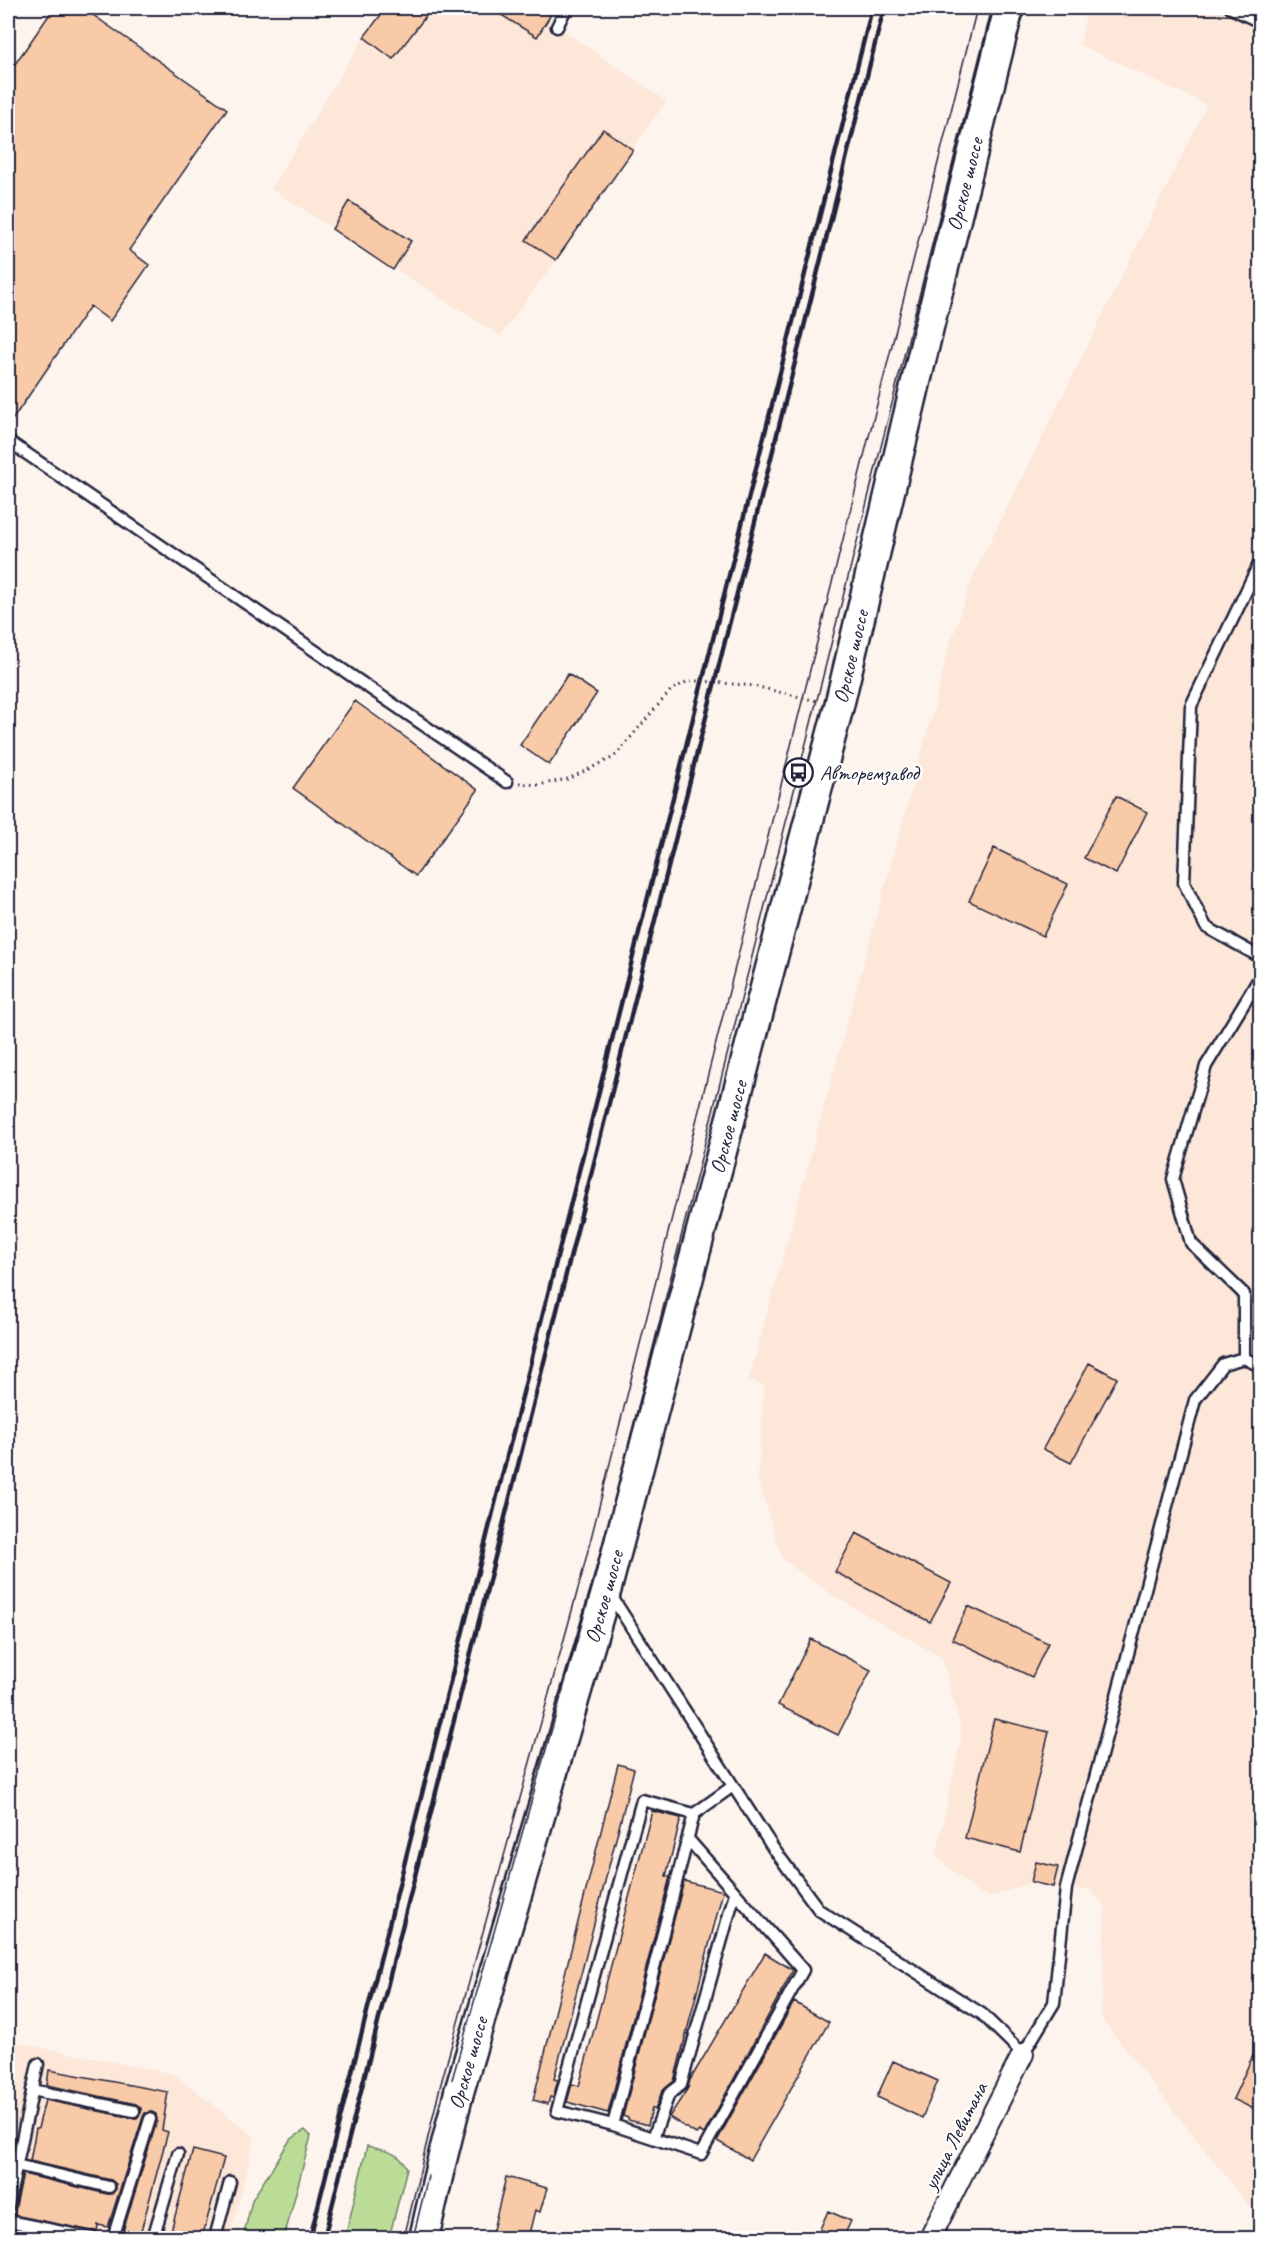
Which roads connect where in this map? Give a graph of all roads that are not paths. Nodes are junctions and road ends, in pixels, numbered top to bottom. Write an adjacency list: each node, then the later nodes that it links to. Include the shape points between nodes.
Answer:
1 (566, 8): 5 (lane)
2 (1008, 8): 13 (street, Орское шоссе, via 839,706)
3 (1231, 8): 4 (lane)
4 (1260, 22)
5 (557, 27)
6 (8, 441): 8 (lane)
7 (1260, 562): 9 (lane, via 1191,706 1184,883 1206,927)
8 (507, 782)
9 (1260, 957)
10 (1260, 977): 11 (lane, via 1206,1066 1173,1179 1191,1243 1244,1294)
11 (1244, 1358): 12 (lane); 18 (lane, via 1223,1364 1195,1400 1066,1888 1054,2003)
12 (1260, 1366)
13 (607, 1588): 14 (lane); 35 (street, Орское шоссе, bridge, via 459,2092)
14 (733, 1786): 15 (lane); 18 (lane, via 772,1848 819,1910 982,2014)
15 (694, 1814): 16 (lane); 23 (lane, via 642,1800 557,2111)
16 (688, 1839): 17 (lane); 23 (lane)
17 (735, 1893): 24 (lane, via 681,2085 669,2094); 24 (lane, via 803,1970 701,2154)
18 (1023, 2054): 36 (street, улица Левитана)
19 (38, 2064): 20 (lane)
20 (32, 2090): 21 (lane); 26 (lane)
21 (134, 2111)
22 (150, 2119): 32 (lane)
23 (613, 2125): 24 (lane)
24 (654, 2138)
25 (178, 2154): 33 (lane)
26 (16, 2165): 28 (lane); 29 (lane)
27 (230, 2182): 34 (lane)
28 (109, 2187)
29 (8, 2206)
30 (8, 2221): 31 (lane)
31 (92, 2238)
32 (113, 2238)
33 (153, 2238)
34 (215, 2238)
35 (424, 2238)
36 (930, 2238)

